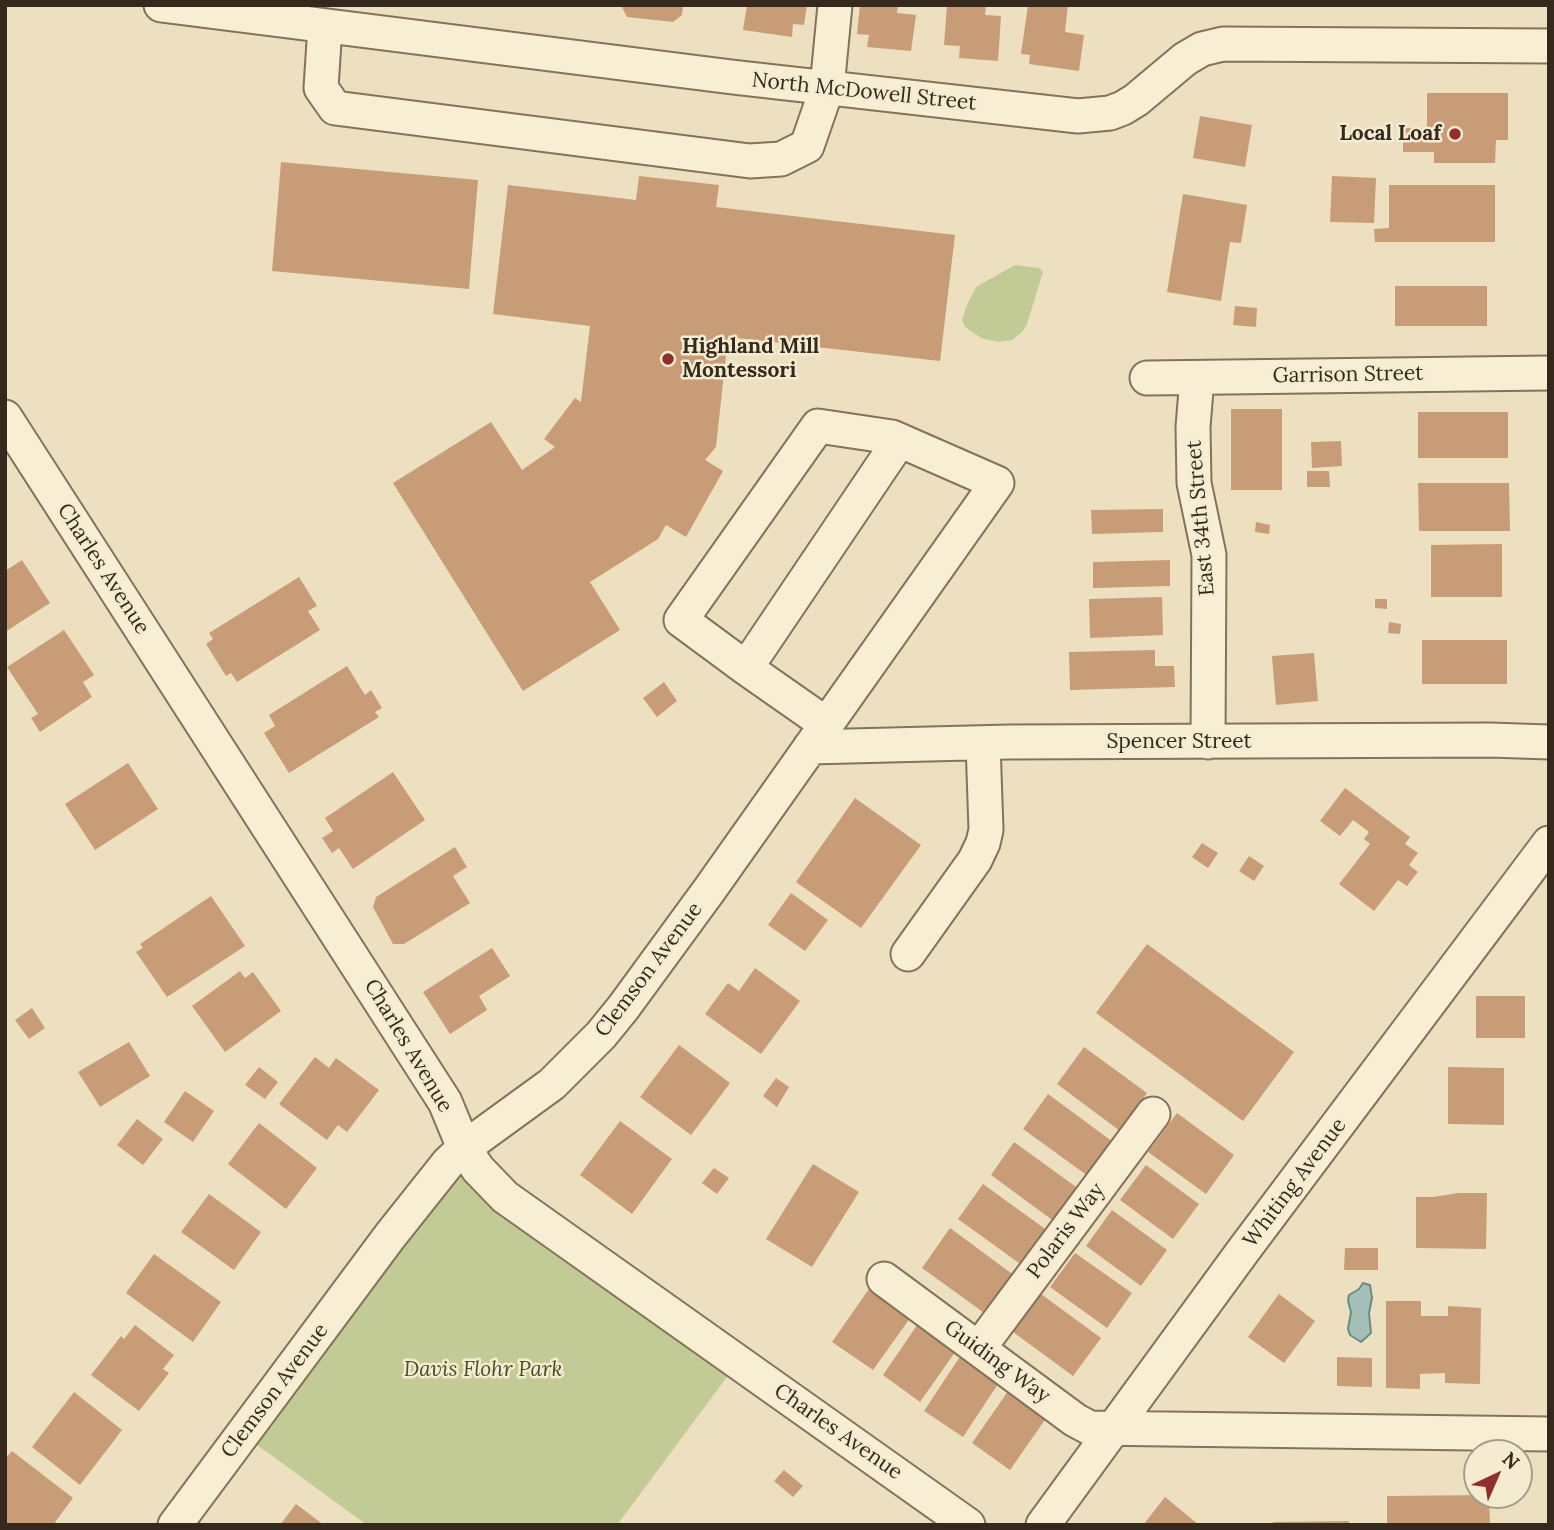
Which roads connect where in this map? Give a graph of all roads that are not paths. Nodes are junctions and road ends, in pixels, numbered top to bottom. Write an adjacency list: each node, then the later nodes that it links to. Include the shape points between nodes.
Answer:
1 (161, 5): 3 (street, North McDowell Street)
2 (835, 5): 5 (street)
3 (325, 26): 5 (street, North McDowell Street); 5 (street, via 321,88 335,108 750,161 780,159 807,146)
4 (1549, 46): 5 (street, North McDowell Street, via 1223,44 1185,59 1123,108 1078,116)
5 (827, 88)
6 (1549, 373): 8 (street, Garrison Street)
7 (1147, 378): 8 (street, Garrison Street)
8 (1197, 378): 13 (street, East 34th Street, via 1194,484 1209,555)
9 (5, 417): 19 (street, Charles Avenue, via 445,1102)
10 (899, 441): 11 (street); 11 (street, via 818,426 681,620); 12 (street, Clemson Avenue, via 997,483)
11 (746, 668): 12 (street)
12 (818, 735): 15 (street, Spencer Street); 19 (street, Clemson Avenue, via 601,1035 552,1084)
13 (1208, 742): 14 (street, Spencer Street); 15 (street, Spencer Street)
14 (1549, 742)
15 (983, 743): 17 (street, via 983,844)
16 (1549, 843): 22 (street, Whiting Avenue)
17 (908, 954)
18 (1153, 1114): 21 (street, Polaris Way)
19 (464, 1148): 24 (street, Clemson Avenue, via 390,1237); 25 (street, Charles Avenue, via 505,1197)
20 (884, 1279): 21 (street, Guiding Way)
21 (979, 1348): 22 (street, Guiding Way, via 1075,1420 1090,1427)
22 (1116, 1428): 23 (street); 26 (street, Whiting Avenue)
23 (1549, 1434)
24 (175, 1525)
25 (968, 1525)
26 (1043, 1525)

